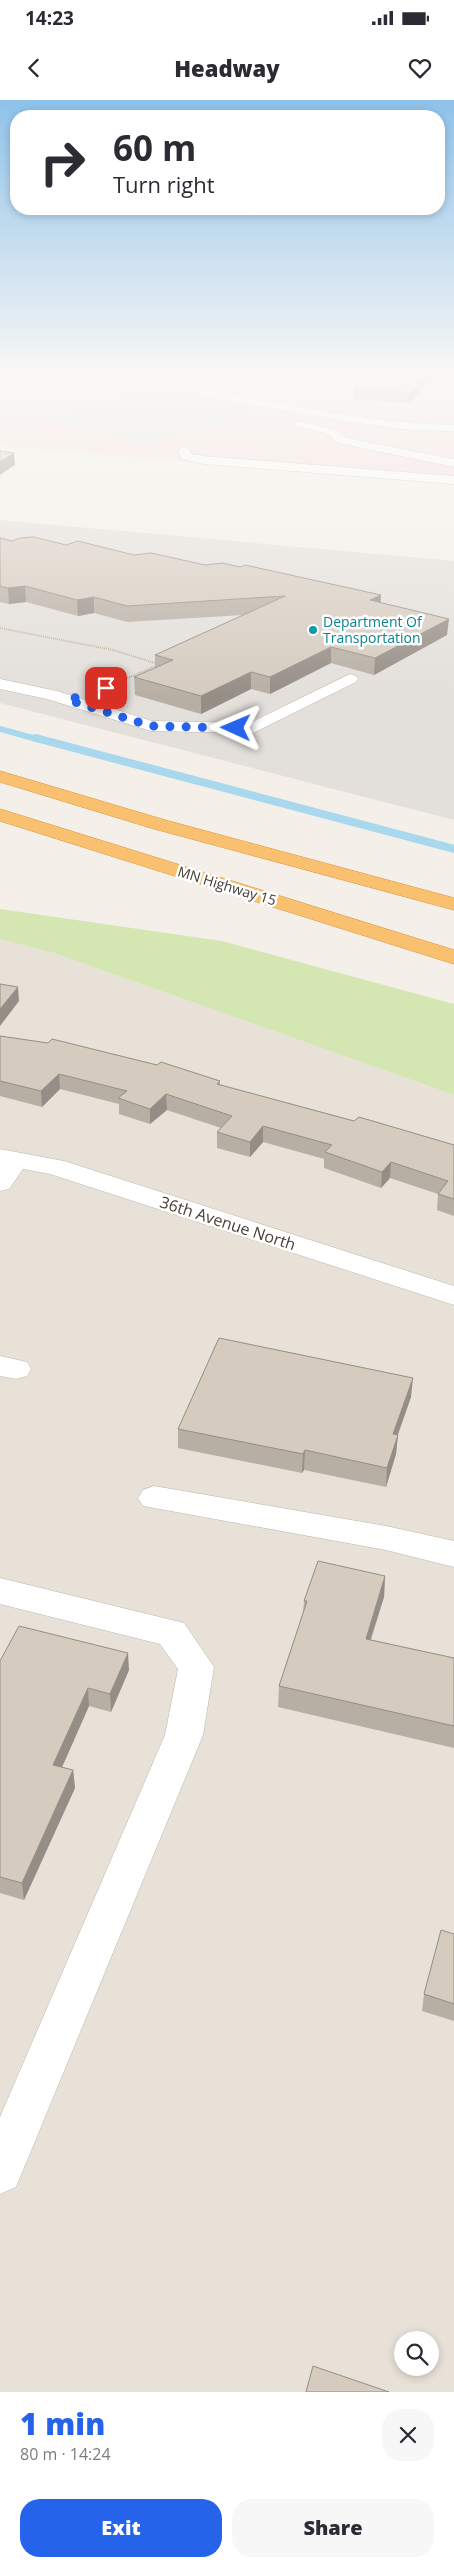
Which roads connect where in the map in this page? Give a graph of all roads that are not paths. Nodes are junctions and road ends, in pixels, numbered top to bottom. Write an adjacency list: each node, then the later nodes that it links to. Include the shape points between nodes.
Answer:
1 (350, 679): 2 (street, via 253,728 151,726 68,700)
2 (0, 684)
3 (0, 776): 5 (highway, via 158,824)
4 (0, 815): 6 (highway, MN Highway 15)
5 (454, 904)
6 (454, 956)
7 (8, 1159): 8 (street); 9 (street, 36th Avenue North, via 54,1167)
8 (0, 1183)
9 (454, 1296)
10 (154, 1498): 11 (street, via 386,1538)
11 (454, 1554)
12 (0, 1591): 13 (street, via 172,1633 196,1667 184,1735)
13 (0, 2171)

